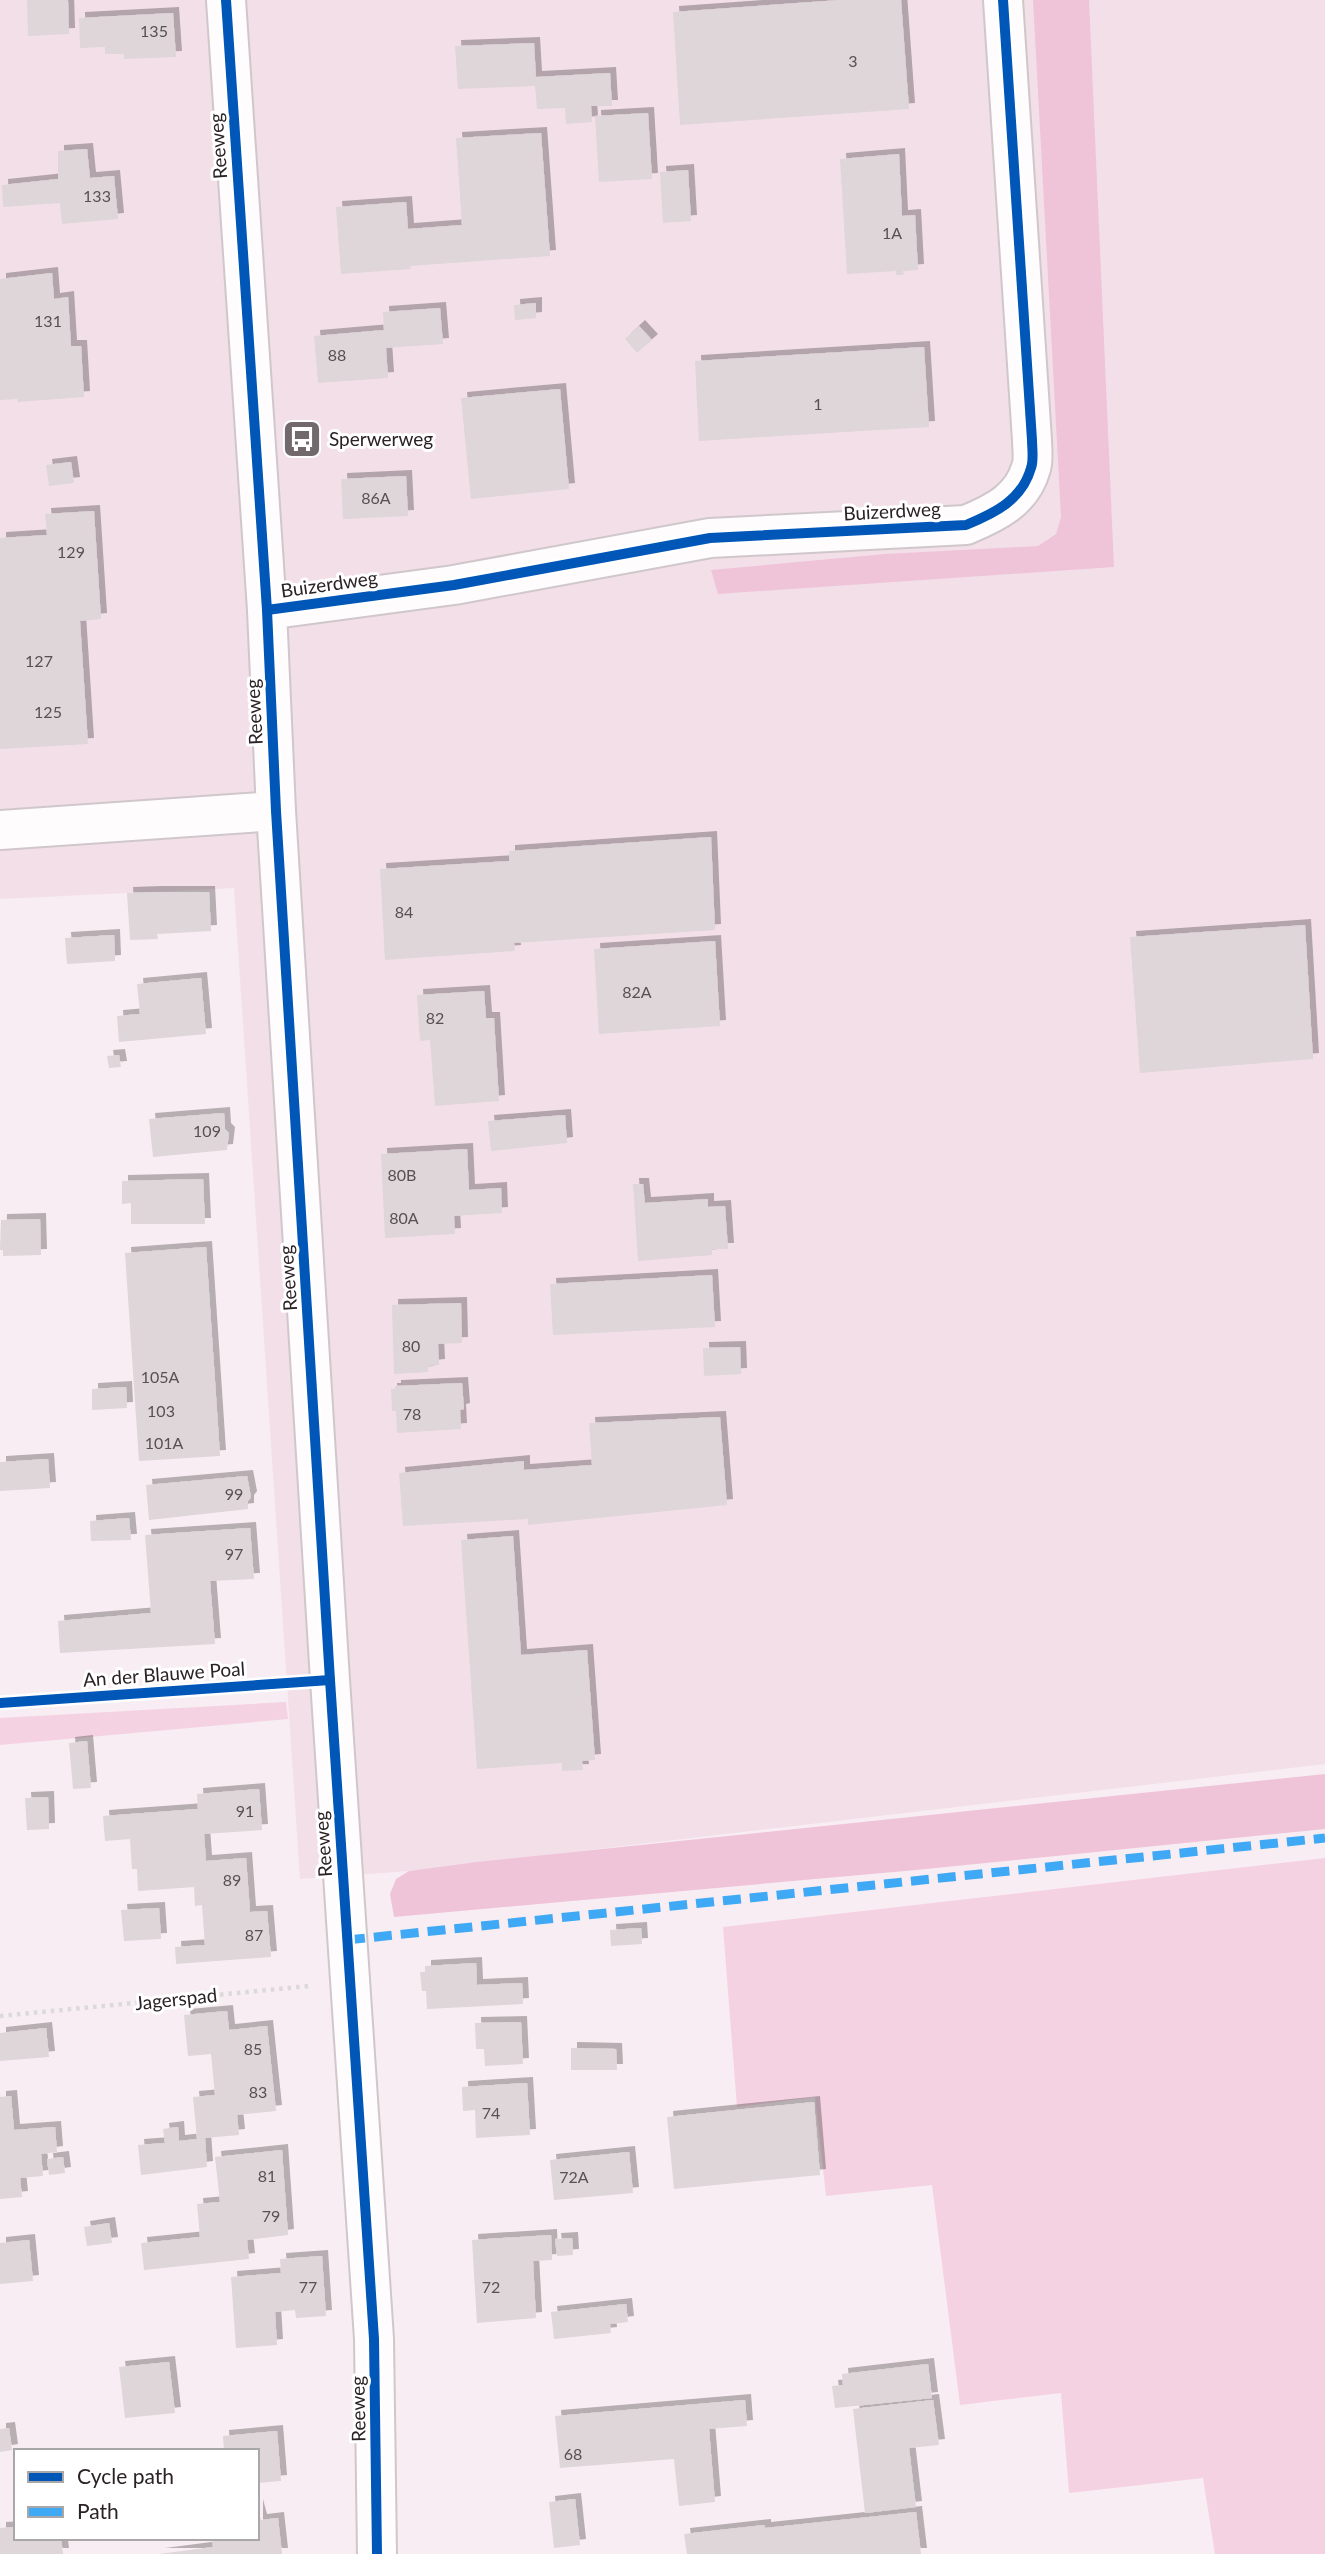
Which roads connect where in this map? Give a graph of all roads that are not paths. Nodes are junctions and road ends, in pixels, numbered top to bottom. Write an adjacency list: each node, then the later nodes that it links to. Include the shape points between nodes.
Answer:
1 (226, 0): 3 (street, Reeweg)
2 (1003, 0): 3 (street, Buizerdweg, via 1032,440 1032,467 1017,496 995,513 966,525 710,538 454,585)
3 (267, 610): 4 (street, Reeweg)
4 (276, 811): 5 (street); 6 (street, Reeweg, via 374,2339)
5 (0, 830)
6 (377, 2554)

